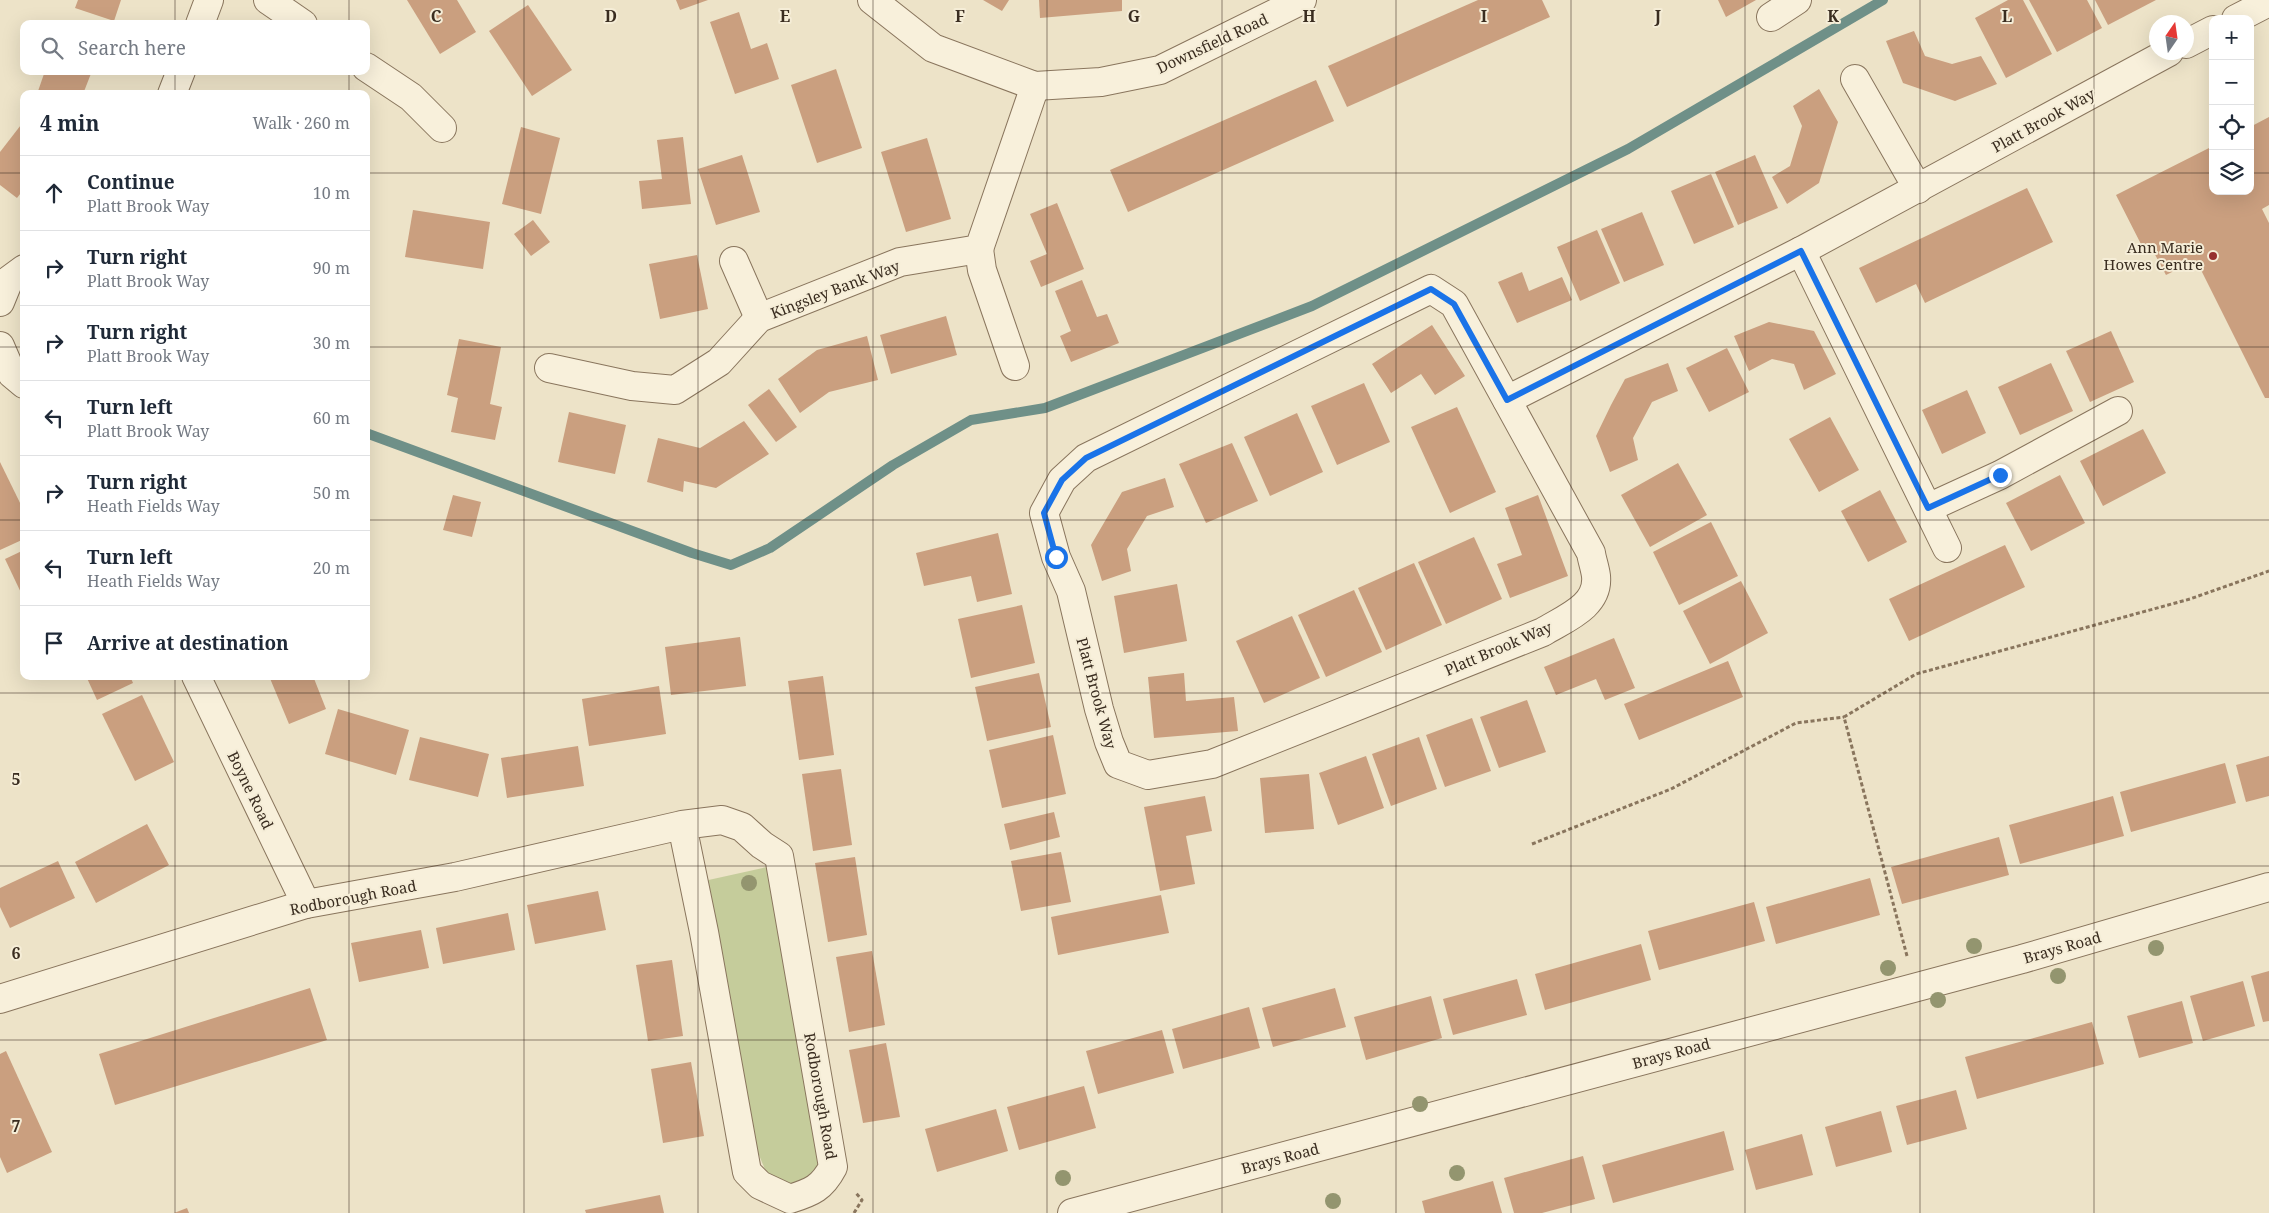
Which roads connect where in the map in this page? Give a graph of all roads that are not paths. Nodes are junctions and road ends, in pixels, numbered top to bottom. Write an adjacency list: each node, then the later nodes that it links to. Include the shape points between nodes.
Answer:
1 (209, 0): 9 (street)
2 (268, 0): 10 (street)
3 (872, 0): 17 (street, Downsfield Road, via 933,48)
4 (1302, 0): 17 (street, Downsfield Road, via 1160,70 1101,82)
5 (1797, 0): 8 (street)
6 (2269, 2): 7 (street)
7 (2244, 15)
8 (1771, 17)
9 (202, 20)
10 (297, 20)
11 (2209, 32): 12 (street)
12 (2194, 40)
13 (2154, 60): 20 (street, Platt Brook Way)
14 (370, 70): 19 (street, via 411,97)
15 (179, 75): 18 (street)
16 (1855, 79): 20 (street)
17 (1035, 86): 21 (street)
18 (174, 90)
19 (442, 128)
20 (1918, 189): 22 (street, Platt Brook Way)
21 (979, 249): 26 (street, Kingsley Bank Way, via 900,262); 28 (street, via 982,270)
22 (1801, 251): 31 (street, Platt Brook Way); 33 (street)
23 (734, 261): 26 (street)
24 (20, 272): 25 (street, via 9,280)
25 (0, 302)
26 (759, 318): 29 (street, Kingsley Bank Way, via 719,362 675,390 632,386)
27 (0, 346): 30 (street, via 12,374)
28 (1015, 366)
29 (549, 368)
30 (20, 381)
31 (1507, 400): 31 (street, Platt Brook Way, via 1590,552 1596,577 1593,598 1543,632 1212,764 1148,775 1118,764 1099,709 1071,591 1056,557 1044,513 1062,480 1086,458 1431,289 1454,304)
32 (2118, 411): 33 (street, via 2000,475)
33 (1928, 508): 34 (street)
34 (1947, 548)
35 (198, 680): 38 (street, Boyne Road)
36 (682, 825): 36 (street, Rodborough Road, via 722,820 742,827 778,856 833,1167 826,1182 810,1193 790,1199 760,1185 747,1172); 38 (street, Rodborough Road, via 455,877)
37 (2269, 887): 40 (street, Brays Road, via 2022,959)
38 (306, 904): 39 (street, Rodborough Road)
39 (0, 999)
40 (1072, 1213)

